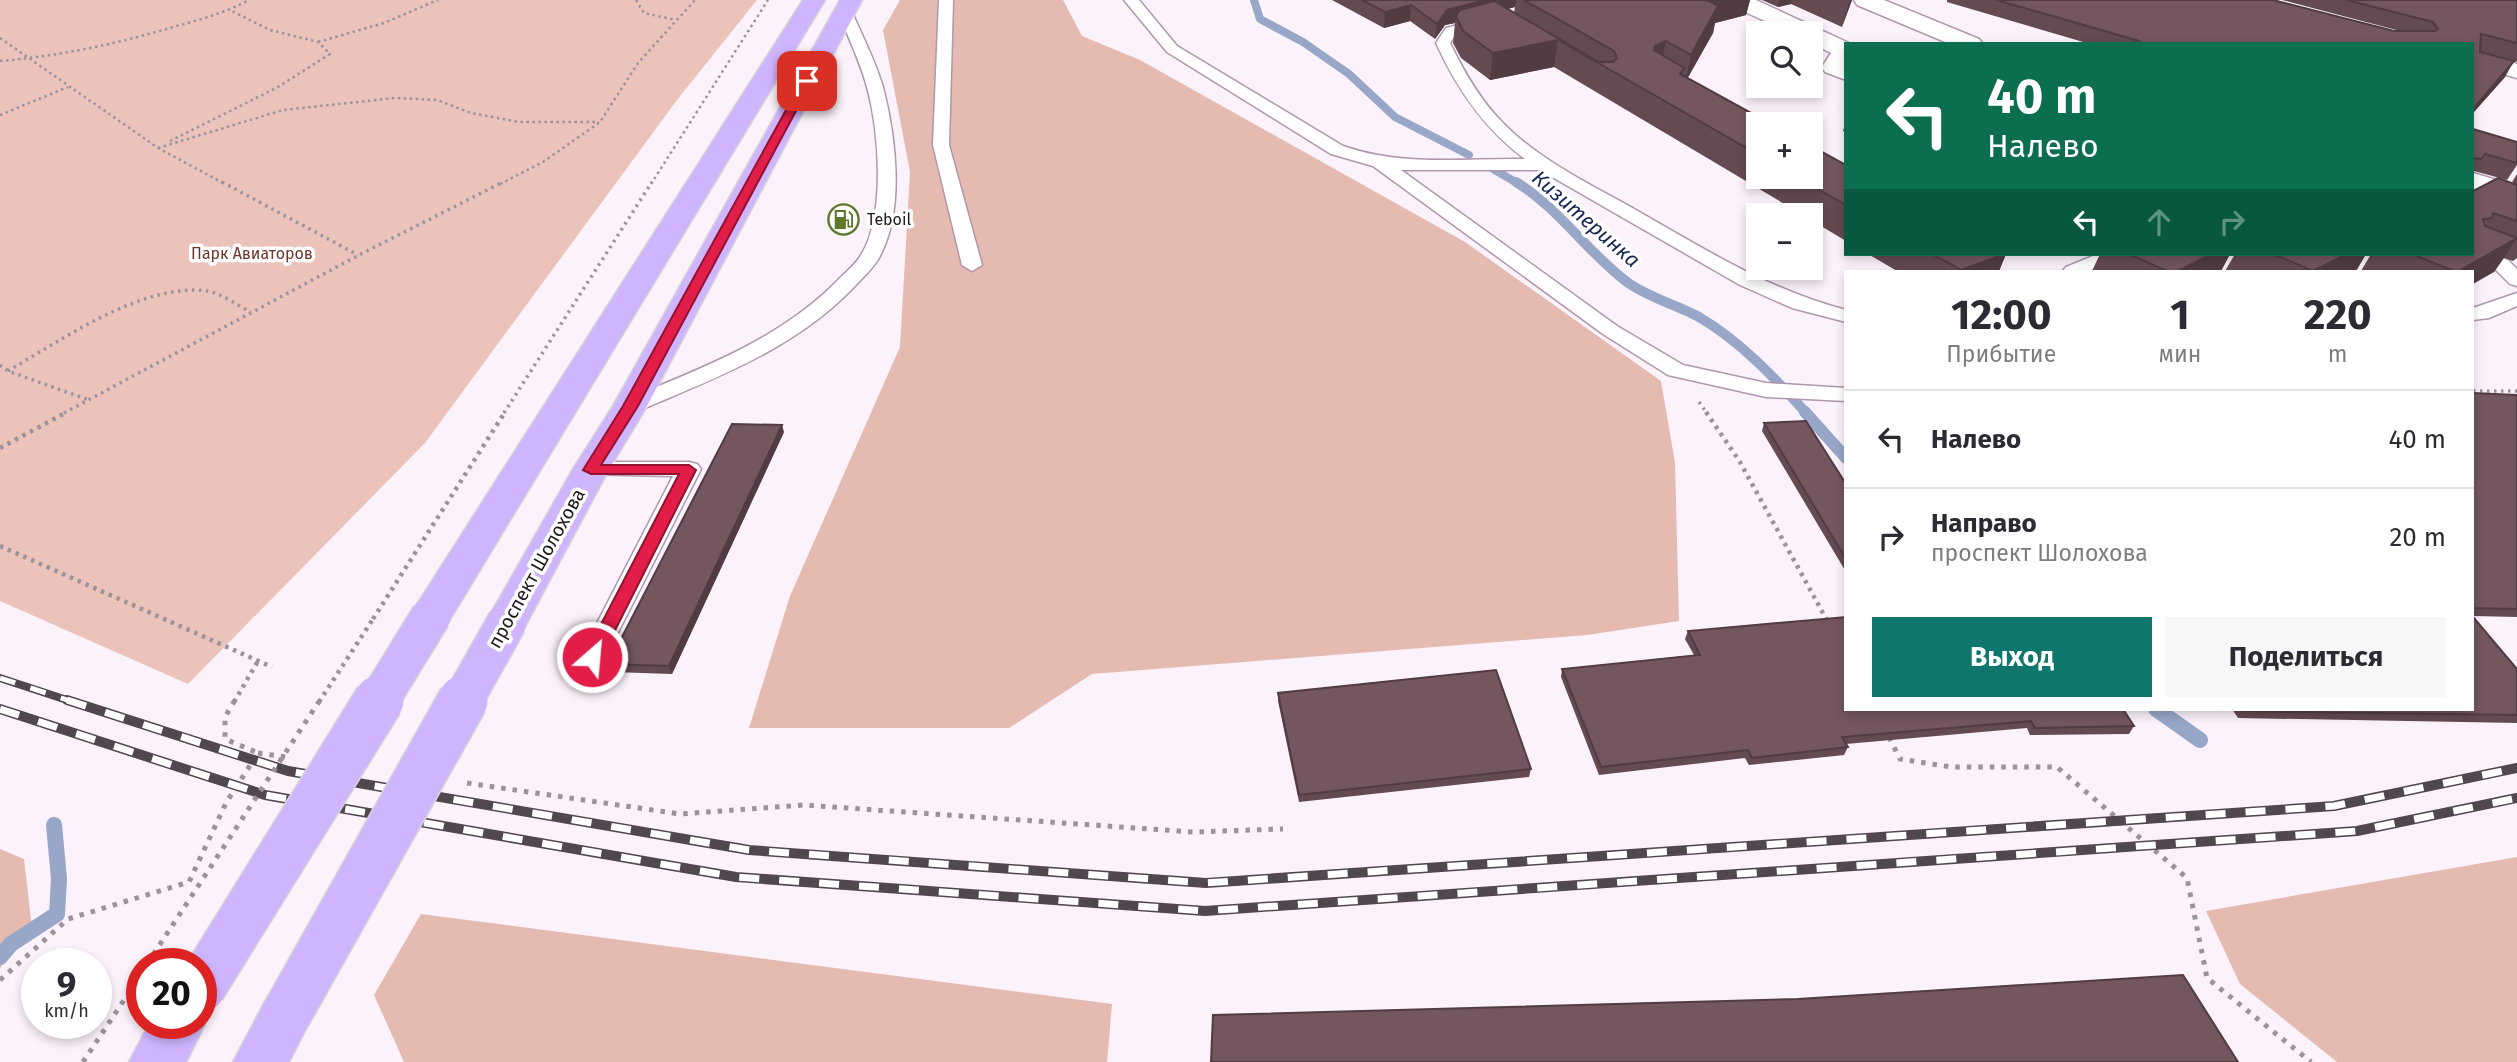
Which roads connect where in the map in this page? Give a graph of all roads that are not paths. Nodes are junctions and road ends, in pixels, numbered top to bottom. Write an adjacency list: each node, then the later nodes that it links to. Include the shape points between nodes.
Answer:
1 (814, 0): 32 (main road, bridge)
2 (946, 0): 22 (lane, via 941,145)
3 (1131, 0): 16 (lane, via 1172,49 1338,150)
4 (1738, 0): 8 (street)
5 (1865, 0): 10 (street)
6 (848, 6): 29 (main road, проспект Шолохова); 29 (lane, via 875,90 884,151 885,207 871,255 842,290 810,318 765,345)
7 (1501, 21): 17 (lane, via 1451,31 1443,43 1478,107 1511,143)
8 (1782, 21)
9 (1823, 40): 11 (street)
10 (1966, 42)
11 (1844, 50)
12 (1844, 52): 15 (street, via 1834,67)
13 (2474, 59): 14 (street)
14 (2517, 71)
15 (1844, 72)
16 (1380, 163): 17 (lane); 28 (lane, via 1609,330 1676,370 1766,390)
17 (1544, 165): 27 (lane, via 1747,281 1799,304)
18 (2474, 181): 19 (street)
19 (2517, 195)
20 (2474, 255): 24 (lane, via 2501,264)
21 (2109, 256): 23 (lane)
22 (972, 265)
23 (2075, 270)
24 (2517, 280)
25 (2517, 299): 26 (lane)
26 (2474, 314)
27 (1844, 315)
28 (1844, 395)
29 (630, 406): 30 (main road, проспект Шолохова)
30 (591, 470): 31 (lane, via 689,470); 35 (main road, проспект Шолохова, bridge)
31 (592, 657)
32 (217, 960)
33 (169, 1039): 34 (main road)
34 (156, 1062)
35 (260, 1062)

